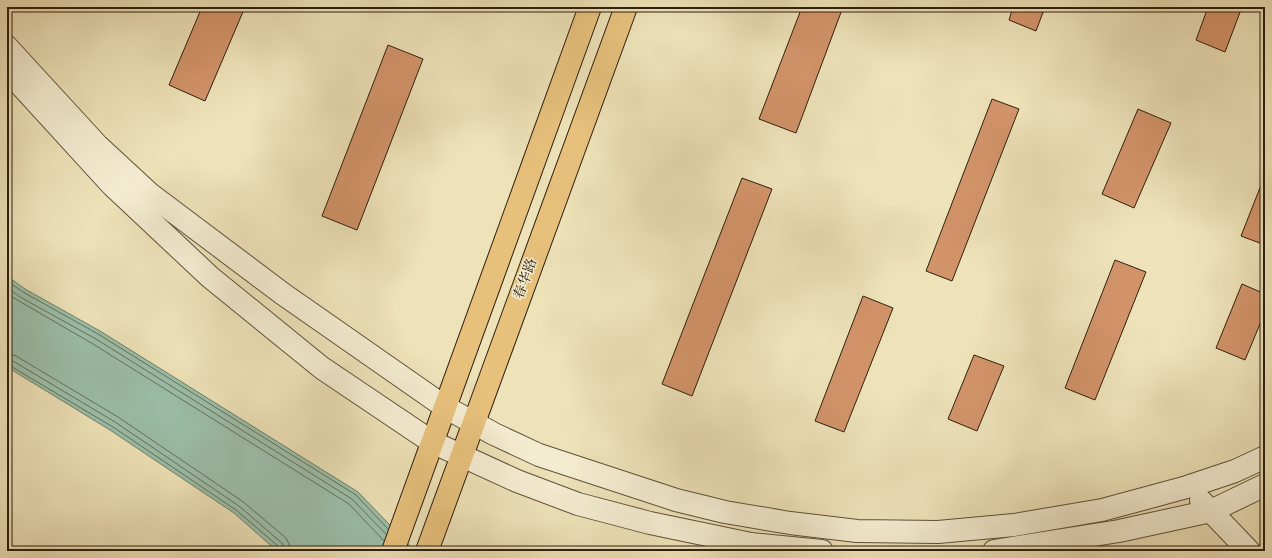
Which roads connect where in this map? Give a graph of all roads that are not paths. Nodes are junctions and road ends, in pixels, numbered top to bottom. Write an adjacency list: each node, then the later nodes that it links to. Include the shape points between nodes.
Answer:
1 (590, 7): 5 (main road)
2 (626, 7): 6 (main road, 春华路)
3 (7, 47): 5 (street, via 97,145 150,194 283,294)
4 (7, 70): 7 (street, via 112,185 210,277 322,368)
5 (445, 407): 6 (street); 7 (main road)
6 (473, 423): 8 (main road, 春华路); 11 (street, via 539,455 676,500 725,512 857,531 938,532 1014,525 1102,510)
7 (432, 442): 8 (street); 13 (main road)
8 (461, 455): 14 (main road, 春华路); 15 (street, via 517,481 578,504 650,524 751,544)
9 (1265, 457): 11 (street, via 1235,471)
10 (1265, 484): 12 (street)
11 (1187, 487): 12 (street)
12 (1211, 511): 16 (street, via 1119,531); 17 (street)
13 (393, 551)
14 (427, 551)
15 (822, 551)
16 (994, 551)
17 (1249, 551)

